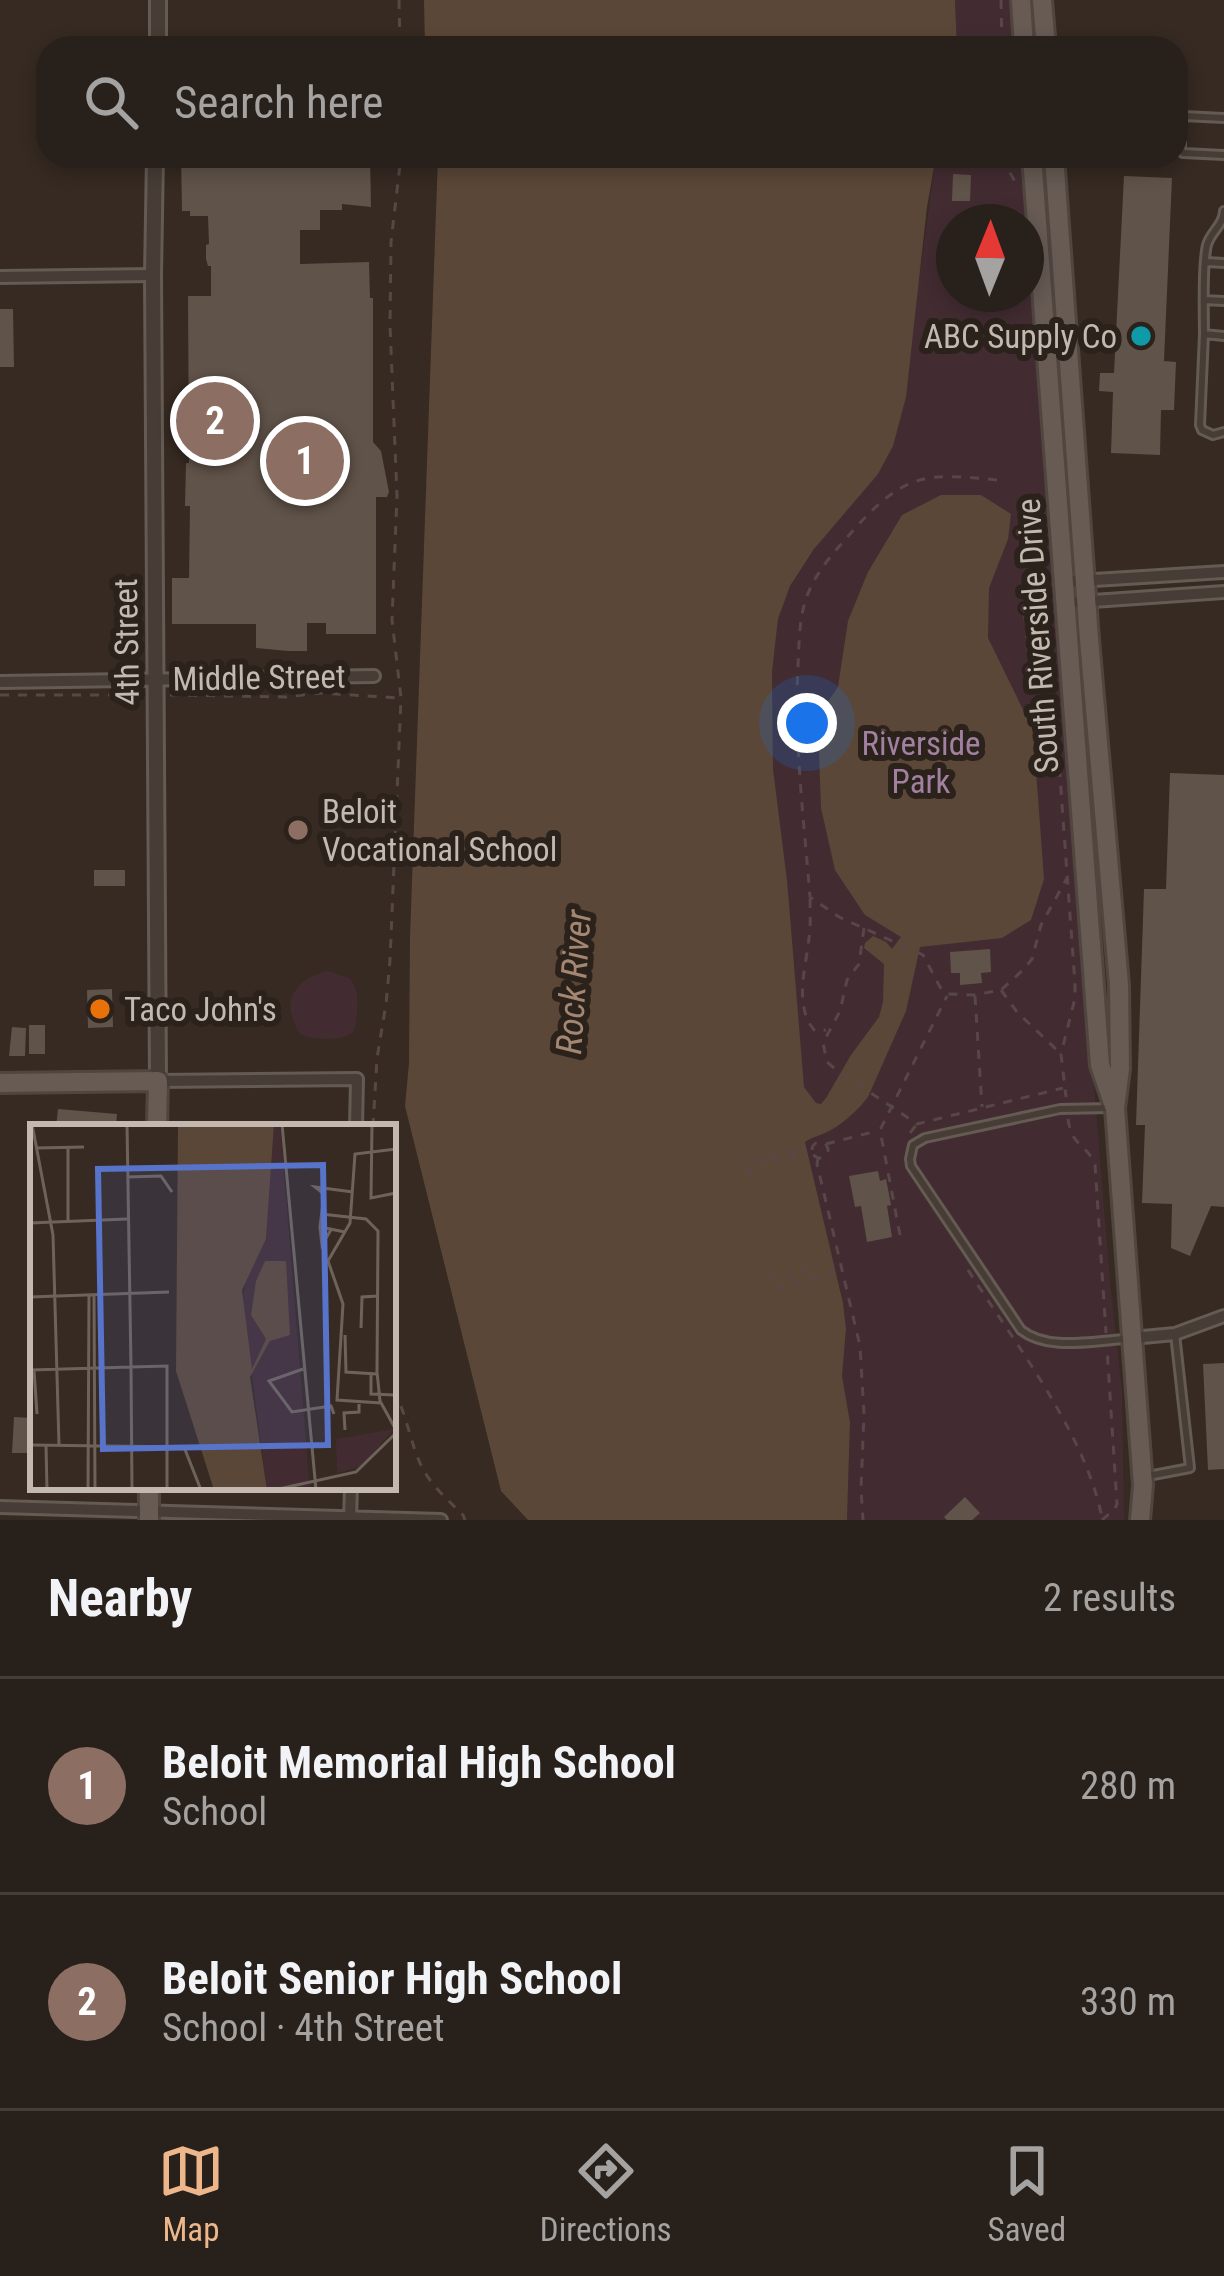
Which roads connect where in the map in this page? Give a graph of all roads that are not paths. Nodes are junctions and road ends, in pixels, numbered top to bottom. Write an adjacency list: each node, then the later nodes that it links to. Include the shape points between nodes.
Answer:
1 (158, 0): 4 (street)
2 (1021, 0): 5 (main road)
3 (1042, 0): 6 (main road)
4 (158, 36)
5 (1023, 36)
6 (1045, 36)
7 (1188, 116): 8 (lane)
8 (1224, 118)
9 (1188, 153): 10 (lane)
10 (1224, 155)
11 (155, 168): 18 (street, 4th Street)
12 (1033, 168): 26 (main road, South Riverside Drive)
13 (1055, 168): 27 (main road, South Riverside Drive)
14 (1224, 211): 15 (lane)
15 (1224, 222): 16 (lane, via 1208,242)
16 (1207, 262): 17 (lane); 20 (lane)
17 (1224, 263)
18 (153, 275): 19 (street); 31 (street, 4th Street)
19 (0, 277)
20 (1204, 300): 21 (lane); 22 (lane)
21 (1224, 301)
22 (1204, 334): 23 (lane); 24 (lane, via 1200,424 1214,435)
23 (1224, 337)
24 (1224, 432)
25 (1224, 572): 27 (street)
26 (1062, 582): 27 (street); 29 (main road, South Riverside Drive)
27 (1085, 591): 28 (street); 29 (street); 35 (main road, South Riverside Drive, via 1119,985)
28 (1224, 592)
29 (1064, 603): 35 (main road, South Riverside Drive, via 1100,1065)
30 (374, 676): 31 (street, Middle Street)
31 (156, 678): 32 (street, Middle Street); 33 (street, 4th Street)
32 (0, 682)
33 (158, 1081): 34 (main road); 36 (main road, 4th Street); 37 (street, via 357,1079)
34 (0, 1083)
35 (1115, 1108): 40 (main road, South Riverside Drive); 40 (lane, via 1067,1108 925,1138 910,1159 1021,1330 1042,1341)
36 (157, 1124)
37 (356, 1124)
38 (1223, 1320): 39 (street)
39 (1175, 1334): 40 (street); 41 (lane, via 1190,1468)
40 (1132, 1338): 41 (main road, South Riverside Drive)
41 (1142, 1481): 46 (main road, South Riverside Drive); 47 (main road, South Riverside Drive)
42 (0, 1507): 43 (street)
43 (149, 1516): 44 (street)
44 (350, 1518): 45 (street)
45 (440, 1520)
46 (1140, 1520)
47 (1151, 1520)

